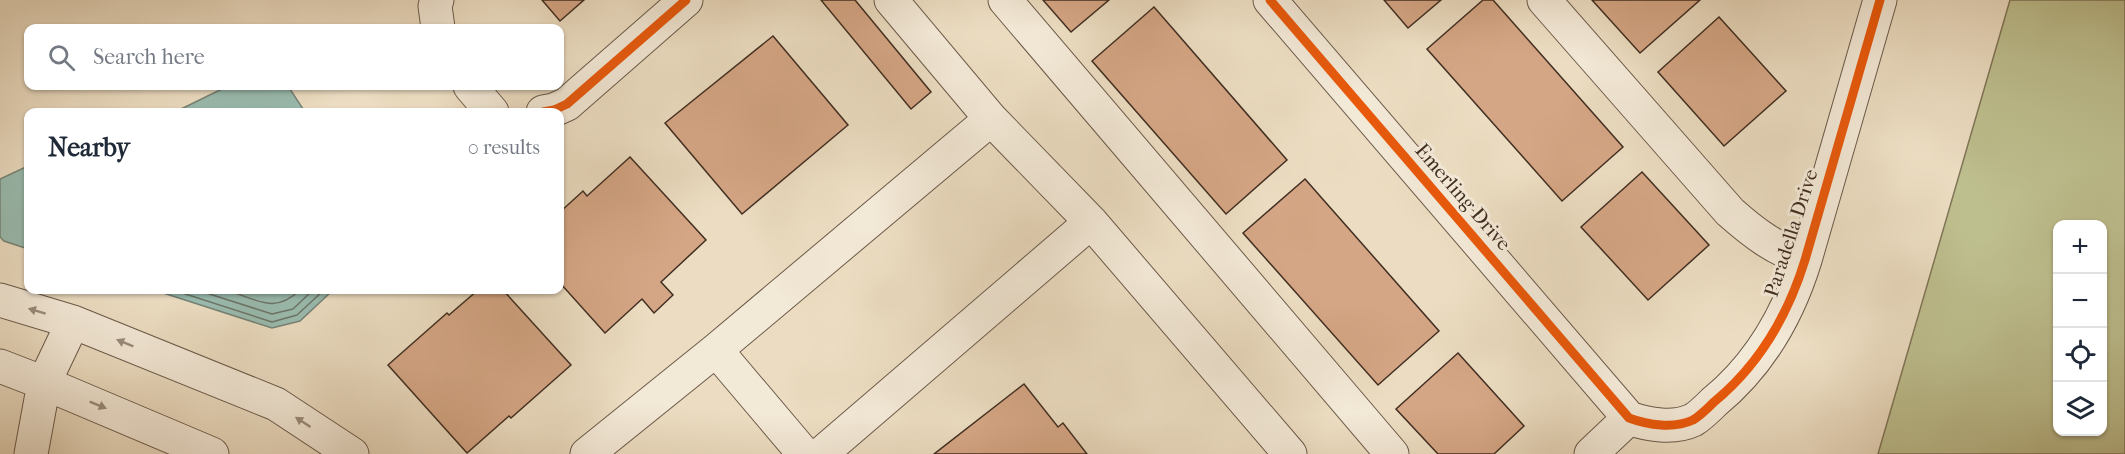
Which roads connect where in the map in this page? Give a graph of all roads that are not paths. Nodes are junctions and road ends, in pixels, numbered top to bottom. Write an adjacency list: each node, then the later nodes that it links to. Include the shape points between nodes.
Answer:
1 (437, 0): 8 (street)
2 (687, 0): 11 (street)
3 (891, 0): 12 (street)
4 (1005, 0): 28 (street)
5 (1270, 0): 20 (street, Emerling Drive)
6 (1544, 0): 14 (street, via 1730,213 1775,248)
7 (1879, 0): 14 (street, Paradella Drive)
8 (437, 24)
9 (473, 90): 10 (street)
10 (489, 108)
11 (558, 108)
12 (991, 119): 13 (street); 17 (street)
13 (1091, 222): 26 (street); 27 (street)
14 (1805, 260): 20 (street, Paradella Drive, via 1780,324 1734,386 1693,420 1662,425)
15 (0, 300): 16 (street, one-way to 15)
16 (73, 322): 19 (street); 23 (street, one-way to 16, via 276,404)
17 (716, 350): 24 (street); 25 (street)
18 (0, 366): 19 (street)
19 (44, 383): 21 (street); 22 (street, one-way to 22)
20 (1629, 418): 29 (street)
21 (31, 454)
22 (212, 454)
23 (352, 454)
24 (587, 454)
25 (804, 454)
26 (821, 454)
27 (1290, 454)
28 (1392, 454)
29 (1591, 454)

